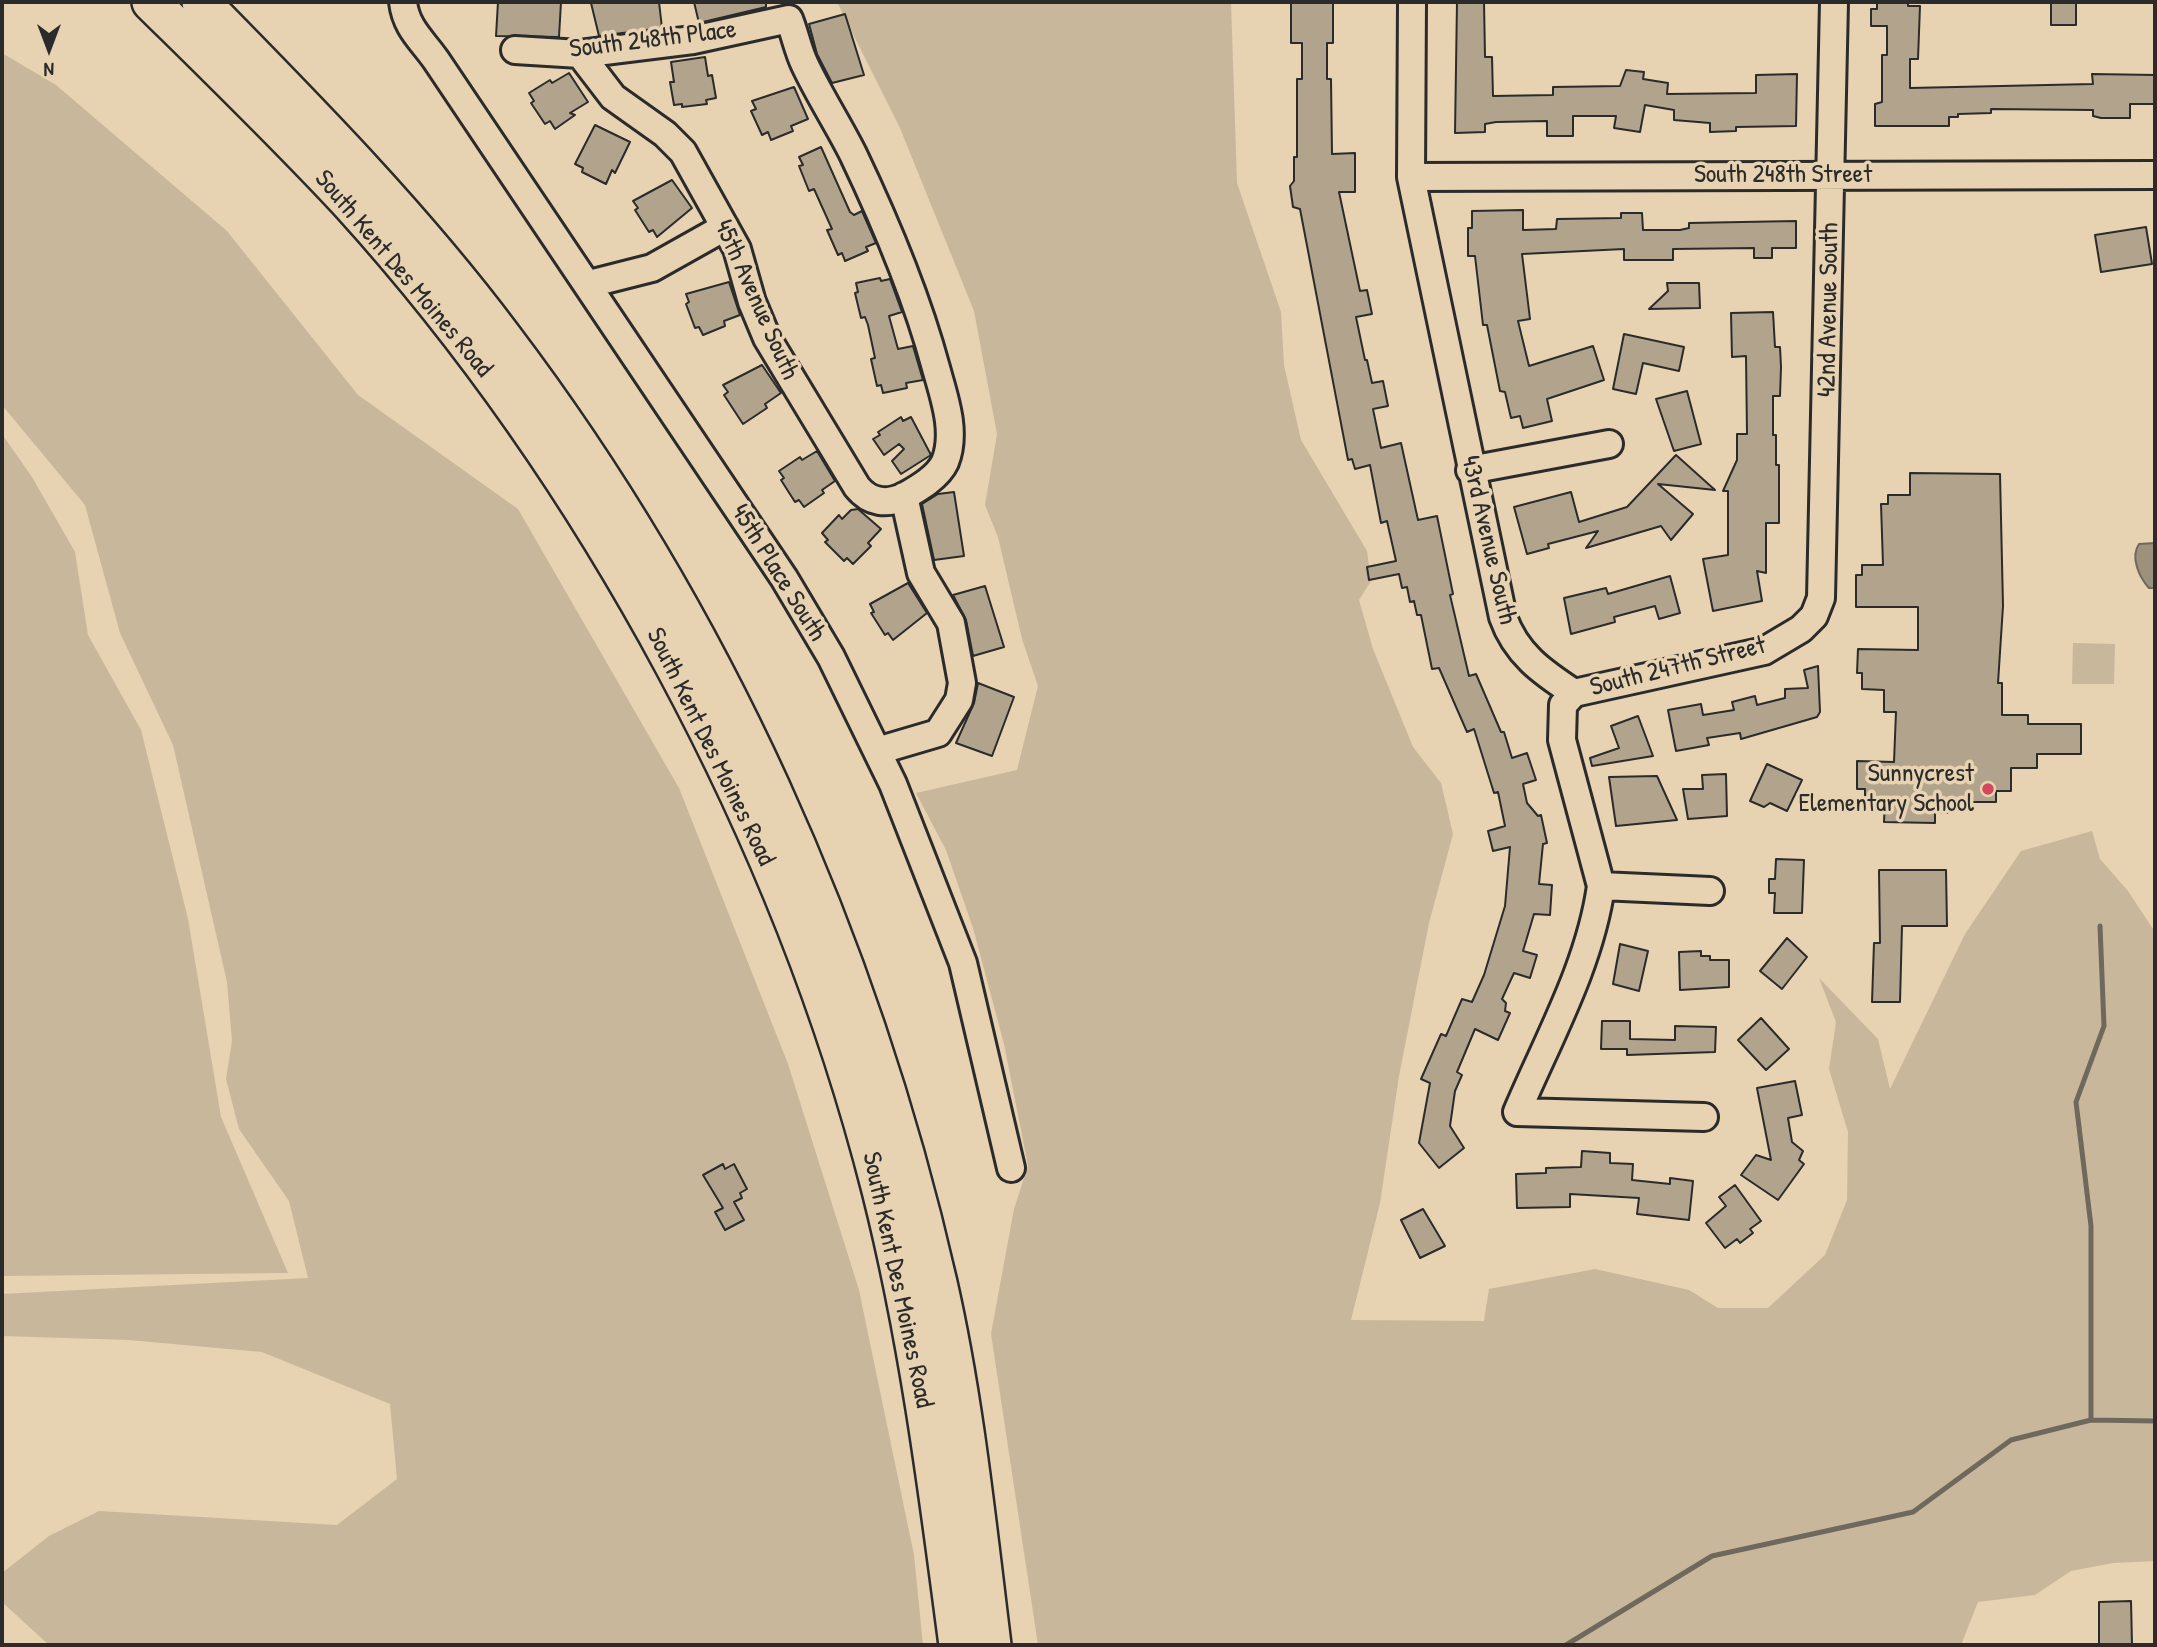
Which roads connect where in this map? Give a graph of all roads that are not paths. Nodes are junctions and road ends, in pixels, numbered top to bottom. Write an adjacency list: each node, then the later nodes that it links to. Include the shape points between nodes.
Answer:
1 (151, 2): 26 (highway, South Kent Des Moines Road, via 351,204 496,386 617,567 735,788 810,966 880,1189 921,1380)
2 (201, 2): 27 (highway, South Kent Des Moines Road, via 356,160 514,352 650,556 752,744 842,956 906,1151 939,1288 963,1422)
3 (403, 2): 8 (street, 45th Place South, via 408,24)
4 (421, 2): 8 (street)
5 (1412, 2): 13 (street, 43rd Avenue South)
6 (1834, 2): 11 (street, 42nd Avenue South)
7 (789, 19): 10 (street, South 248th Place, via 693,40); 18 (street, 45th Avenue South, via 805,64 870,188 921,314 946,404 949,434 944,463 933,477)
8 (421, 39): 15 (street, 45th Place South)
9 (515, 50): 10 (street, South 248th Place)
10 (580, 54): 14 (street, 45th Avenue South, via 613,97 682,152)
11 (1832, 174): 12 (street, South 248th Street); 13 (street, South 248th Street); 19 (street, 42nd Avenue South, via 1824,578)
12 (2155, 175)
13 (1411, 177): 17 (street, 43rd Avenue South)
14 (729, 235): 15 (street, via 677,274); 18 (street, 45th Avenue South, via 767,338 848,474 872,499 887,502)
15 (593, 291): 21 (street, 45th Place South, via 796,597)
16 (1609, 444): 17 (street)
17 (1470, 470): 20 (street, 43rd Avenue South, via 1511,638 1525,657)
18 (904, 496): 21 (street, via 921,573 951,623 962,682 959,701 938,733)
19 (1814, 616): 20 (street, South 247th Street, via 1764,651)
20 (1574, 693): 22 (street, via 1563,705 1562,740)
21 (877, 751): 25 (street, 45th Place South, via 963,963)
22 (1601, 886): 23 (street); 24 (street, via 1579,969 1517,1112)
23 (1710, 891)
24 (1704, 1117)
25 (1011, 1168)
26 (958, 1645)
27 (992, 1645)

